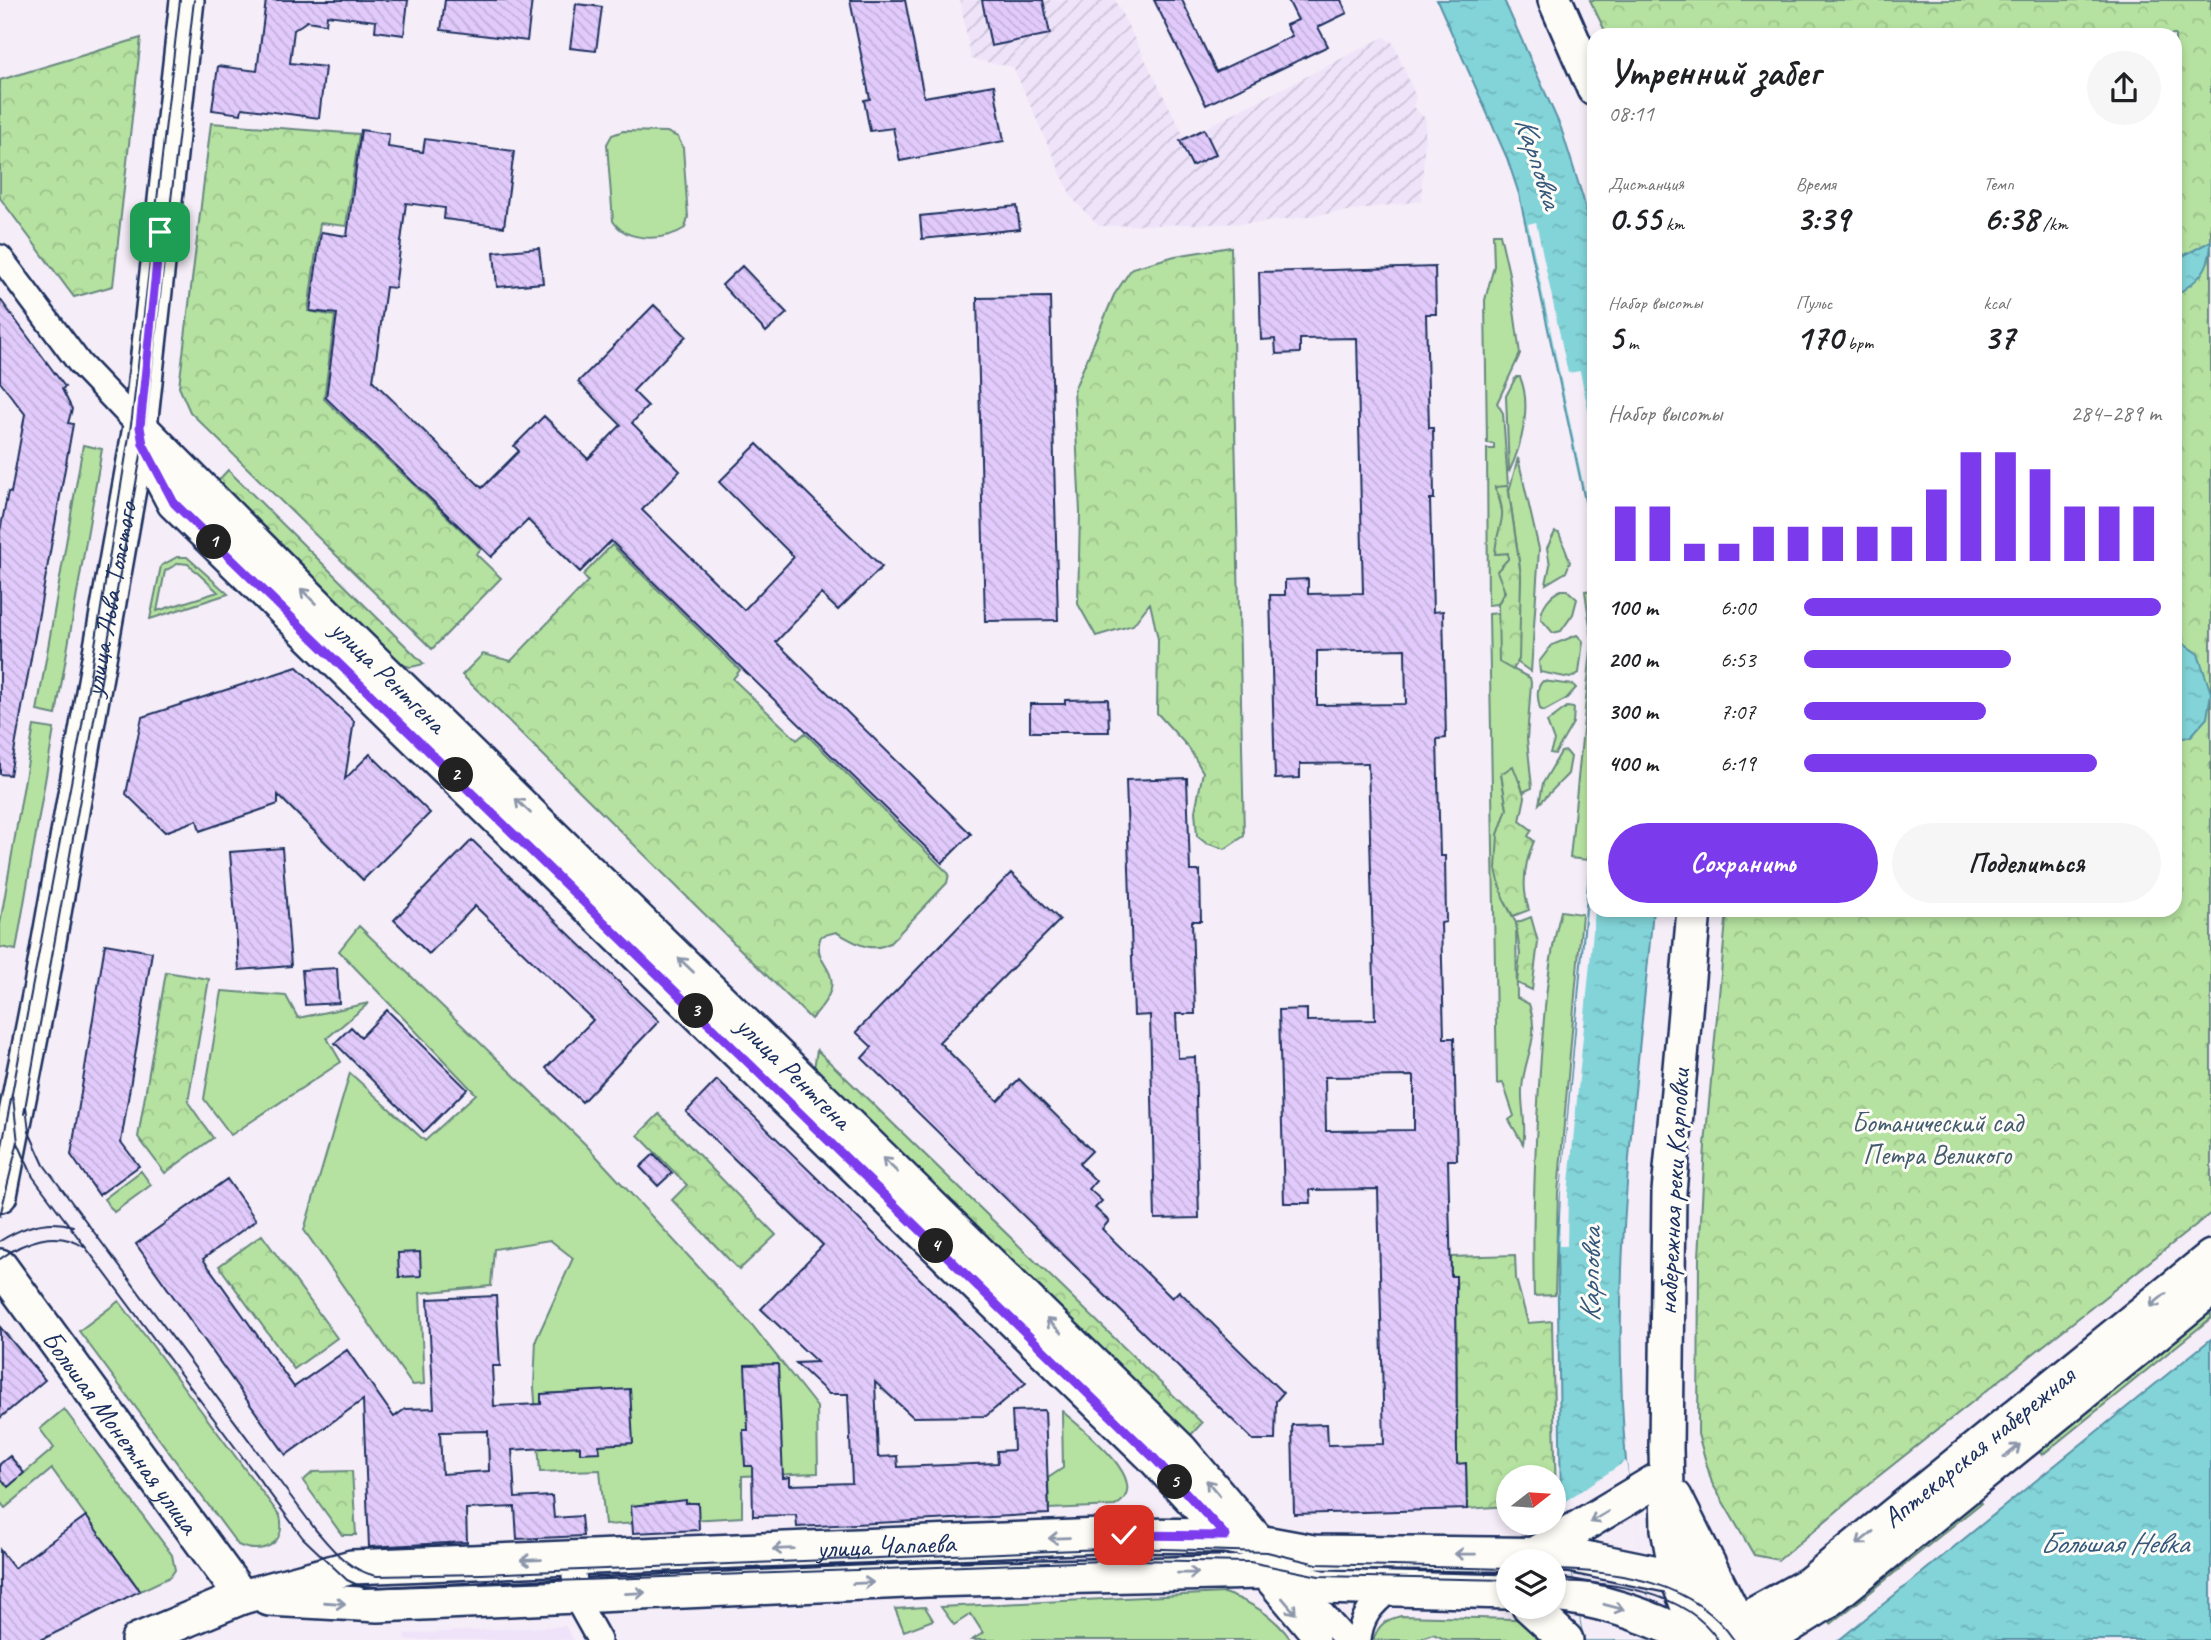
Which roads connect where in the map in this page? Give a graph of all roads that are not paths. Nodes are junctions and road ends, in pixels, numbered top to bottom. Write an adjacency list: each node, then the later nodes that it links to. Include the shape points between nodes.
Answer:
1 (187, 0): 5 (street, улица Льва Толстого)
2 (1555, 0): 3 (street)
3 (1587, 73)
4 (0, 257): 5 (street, улица Рентгена, via 80,364)
5 (140, 427): 7 (street, улица Льва Толстого); 13 (street, улица Рентгена, via 1180,1449)
6 (1693, 917): 11 (street, набережная реки Карповки, via 1669,1192)
7 (0, 1195)
8 (2211, 1257): 23 (street, Аптекарская набережная, one-way to 23)
9 (0, 1266): 21 (street, Большая Монетная улица)
10 (2211, 1289): 32 (street, Аптекарская набережная, one-way to 10, via 1824,1604)
11 (1666, 1475): 12 (street, улица Чапаева, one-way to 12); 15 (street, набережная реки Карповки, via 1668,1529); 23 (street, набережная реки Карповки)
12 (1569, 1546): 13 (street, улица Чапаева, one-way to 13, via 1533,1555); 15 (street)
13 (1248, 1550): 14 (street, улица Чапаева, one-way to 14, via 1124,1535); 16 (street, улица Чапаева); 19 (street, улица Чапаева, one-way to 13, via 996,1578); 26 (street, улица Рентгена, one-way to 26)
14 (571, 1558): 19 (street); 21 (street, улица Чапаева, one-way to 21, via 352,1567)
15 (1677, 1577): 23 (street, via 1708,1596); 30 (street, набережная реки Карповки)
16 (1292, 1579): 17 (street, улица Чапаева, via 1321,1587); 27 (street)
17 (1390, 1591): 18 (street, улица Чапаева); 28 (street, via 1371,1606 1361,1623)
18 (1496, 1592)
19 (576, 1596): 21 (street, улица Чапаева, one-way to 19, via 378,1605); 25 (street)
20 (1566, 1596): 30 (street, one-way to 30, via 1651,1617)
21 (242, 1597): 24 (street, улица Чапаева)
22 (1543, 1619): 29 (street)
23 (1744, 1632): 31 (street, Аптекарская набережная)
24 (138, 1640)
25 (599, 1640)
26 (1317, 1640)
27 (1346, 1640)
28 (1359, 1640)
29 (1566, 1640)
30 (1698, 1640)
31 (1707, 1640)
32 (1767, 1640)

